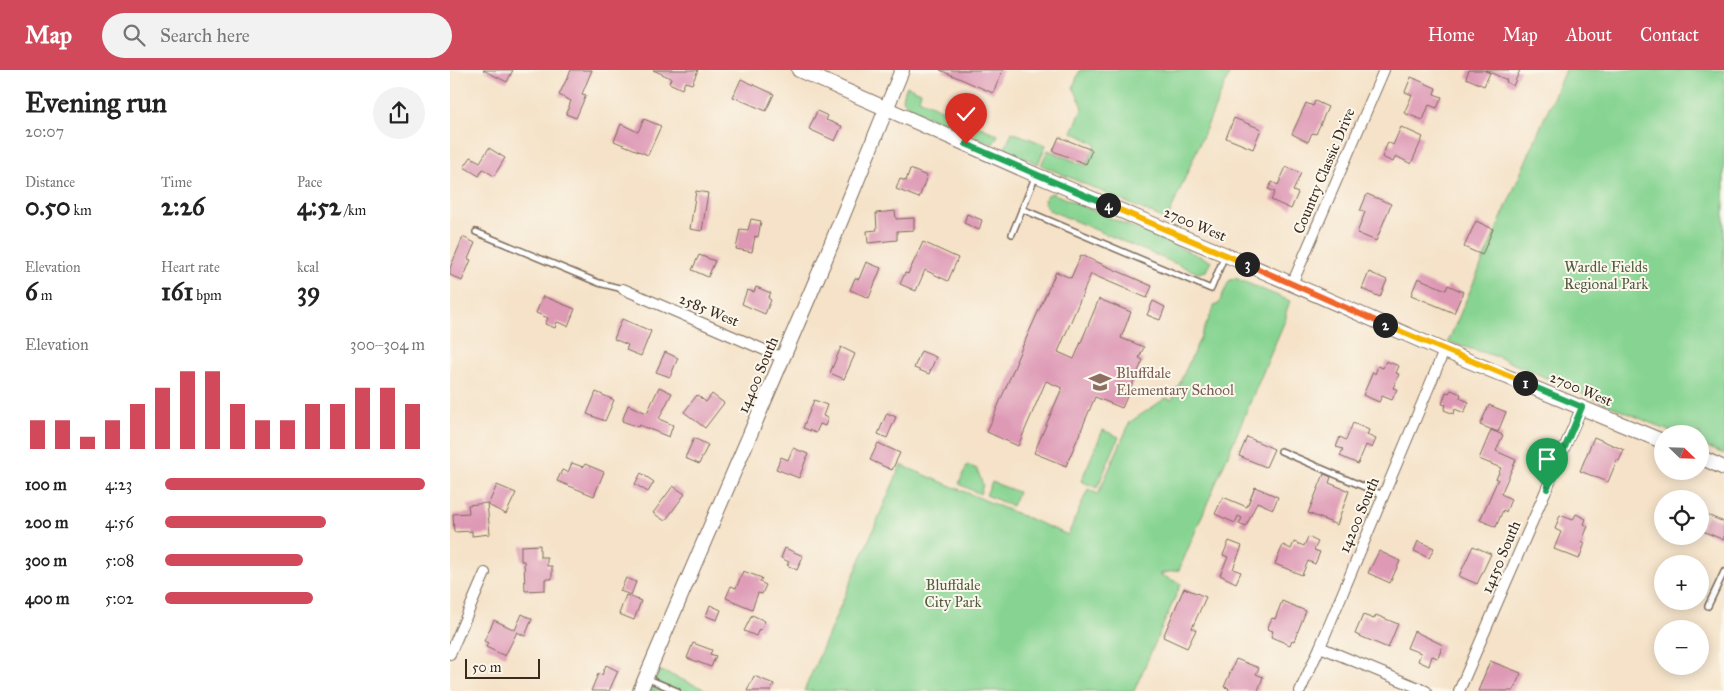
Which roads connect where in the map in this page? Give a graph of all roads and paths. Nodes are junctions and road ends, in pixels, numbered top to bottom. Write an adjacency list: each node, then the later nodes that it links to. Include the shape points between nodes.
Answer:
1 (799, 70): 4 (main road, 2700 West)
2 (902, 70): 4 (main road, 14400 South)
3 (1384, 70): 10 (street, Country Classic Drive)
4 (886, 108): 5 (main road, 2700 West); 13 (main road, 14400 South)
5 (1036, 175): 6 (lane); 9 (main road, 2700 West)
6 (1022, 209): 8 (lane); 9 (lane, via 1211,289)
7 (476, 232): 11 (lane, via 599,283)
8 (1012, 234)
9 (1226, 255): 10 (main road, 2700 West)
10 (1292, 284): 12 (main road, 2700 West)
11 (623, 289): 13 (street, 2585 West)
12 (1444, 351): 14 (main road, 2700 West); 19 (street, 14200 South)
13 (783, 358): 25 (main road, 14400 South)
14 (1582, 407): 15 (main road, 2700 West); 29 (street, 14150 South)
15 (1654, 438)
16 (1281, 451): 19 (lane)
17 (1709, 462): 18 (main road)
18 (1724, 468)
19 (1384, 495): 23 (street, 14200 South)
20 (1724, 572): 22 (lane)
21 (485, 573): 24 (street)
22 (1709, 604)
23 (1320, 647): 27 (street, 14200 South); 28 (street)
24 (450, 654)
25 (643, 685): 26 (lane)
26 (677, 691)
27 (1300, 691)
28 (1426, 691)
29 (1459, 691)

